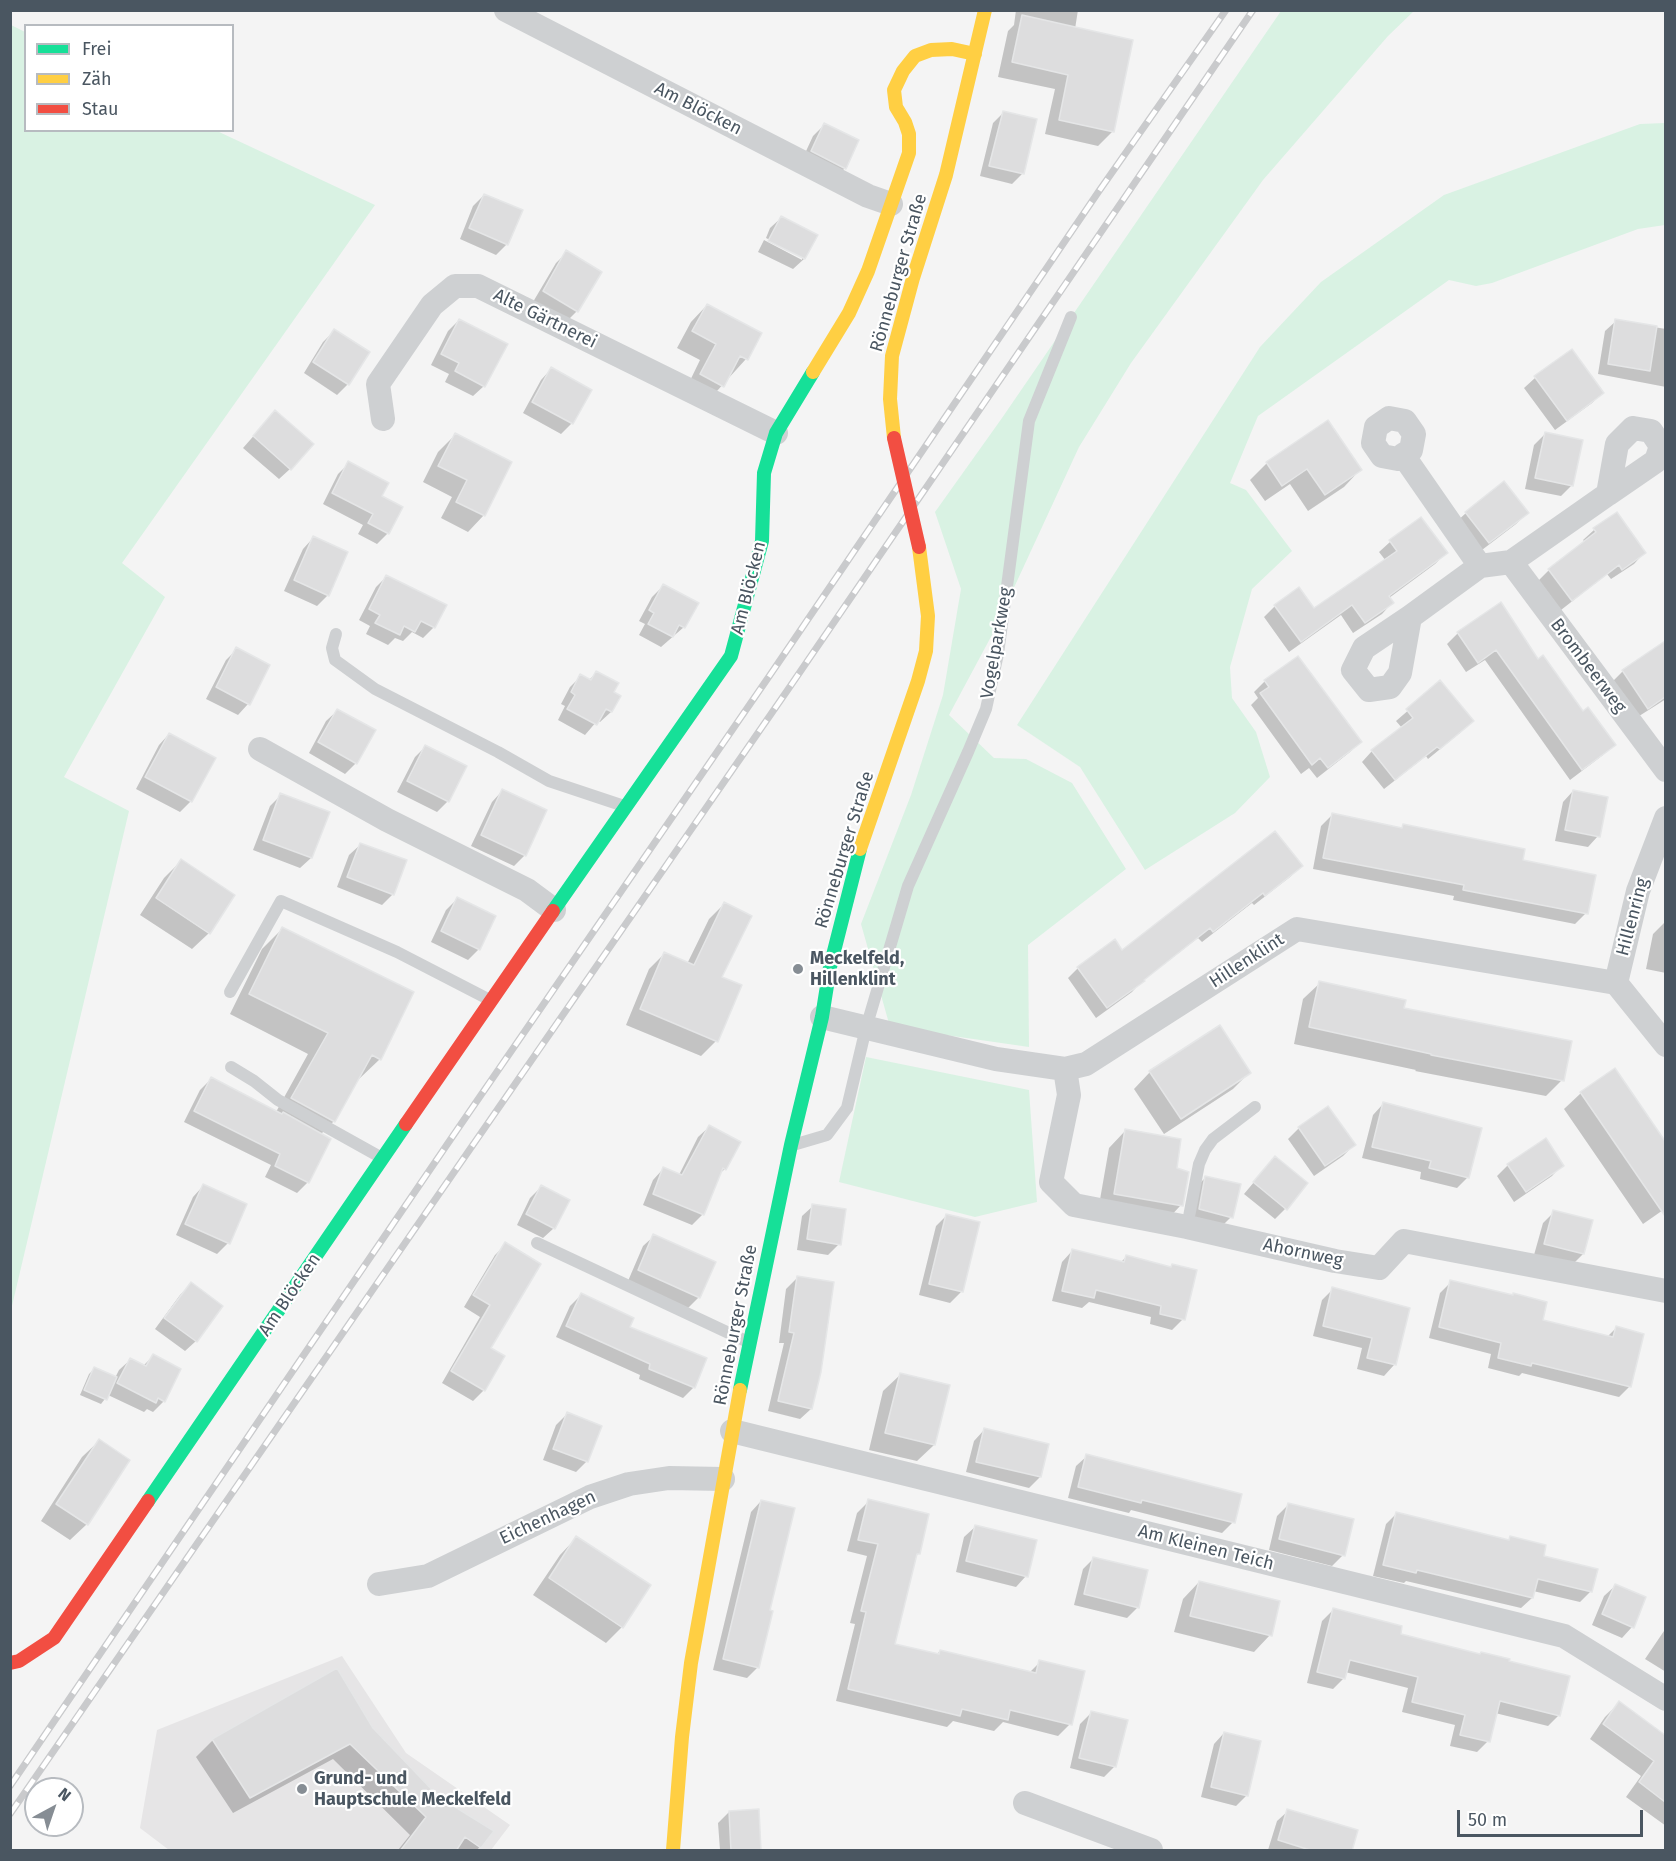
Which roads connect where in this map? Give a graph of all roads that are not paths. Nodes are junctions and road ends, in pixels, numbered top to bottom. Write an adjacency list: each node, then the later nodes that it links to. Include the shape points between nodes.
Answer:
1 (506, 10): 4 (street, Am Blöcken, via 868,196)
2 (985, 10): 3 (street, Rönneburger Straße)
3 (975, 54): 4 (street, Am Blöcken, via 931,50 915,56 903,71 894,90 896,107 909,135 909,153); 22 (street, Rönneburger Straße, bridge, via 946,175 892,356 890,399 894,438 919,547 928,616 926,651 858,854)
4 (891, 204): 7 (street, Am Blöcken, via 849,313)
5 (1071, 317): 23 (lane, Vogelparkweg, via 1029,422 998,654 986,709 908,886)
6 (383, 419): 7 (street, Alte Gärtnerei, via 378,384 432,305 455,286 478,286)
7 (776, 433): 16 (street, Am Blöcken, via 764,473 762,541 731,656)
8 (1403, 455): 11 (street)
9 (1608, 494): 10 (street)
10 (1511, 562): 11 (street); 15 (street, Brombeerweg)
11 (1480, 566): 12 (street)
12 (1410, 616)
13 (336, 634): 16 (lane, via 332,648 335,660 375,689 549,781)
14 (260, 750): 18 (street, via 387,820 527,890)
15 (1665, 770)
16 (626, 807): 18 (street, Am Blöcken)
17 (1665, 818): 19 (street, Hillenring, via 1638,891)
18 (554, 910): 21 (street, Am Blöcken)
19 (1616, 983): 24 (street); 26 (street, Hillenklint, via 1297,929 1086,1064)
20 (230, 992): 21 (lane, via 281,901 397,952)
21 (492, 1000): 29 (street, Am Blöcken)
22 (822, 1017): 23 (street, Hillenklint); 28 (street, Rönneburger Straße)
23 (866, 1029): 26 (street, Hillenklint, via 996,1059); 28 (lane, Vogelparkweg, via 847,1108 827,1136)
24 (1665, 1045)
25 (231, 1067): 29 (lane, via 278,1100)
26 (1065, 1070): 30 (street, Ahornweg, via 1069,1095 1051,1182 1074,1205)
27 (1255, 1107): 30 (lane, via 1213,1139 1205,1150)
28 (792, 1145): 33 (street, Rönneburger Straße)
29 (383, 1158): 37 (street, Am Blöcken, via 54,1638)
30 (1187, 1227): 32 (street, Ahornweg, via 1379,1268 1404,1241)
31 (537, 1243): 33 (lane)
32 (1665, 1291)
33 (749, 1343): 34 (street, Rönneburger Straße)
34 (732, 1431): 35 (street, Rönneburger Straße); 38 (street, Am Kleinen Teich, via 1564,1636)
35 (723, 1479): 36 (street, Eichenhagen, via 669,1478 629,1484 590,1497 428,1576); 40 (street, Rönneburger Straße, via 691,1663)
36 (380, 1584)
37 (10, 1663)
38 (1665, 1699)
39 (1025, 1803): 41 (street)
40 (673, 1851)
41 (1151, 1851)

